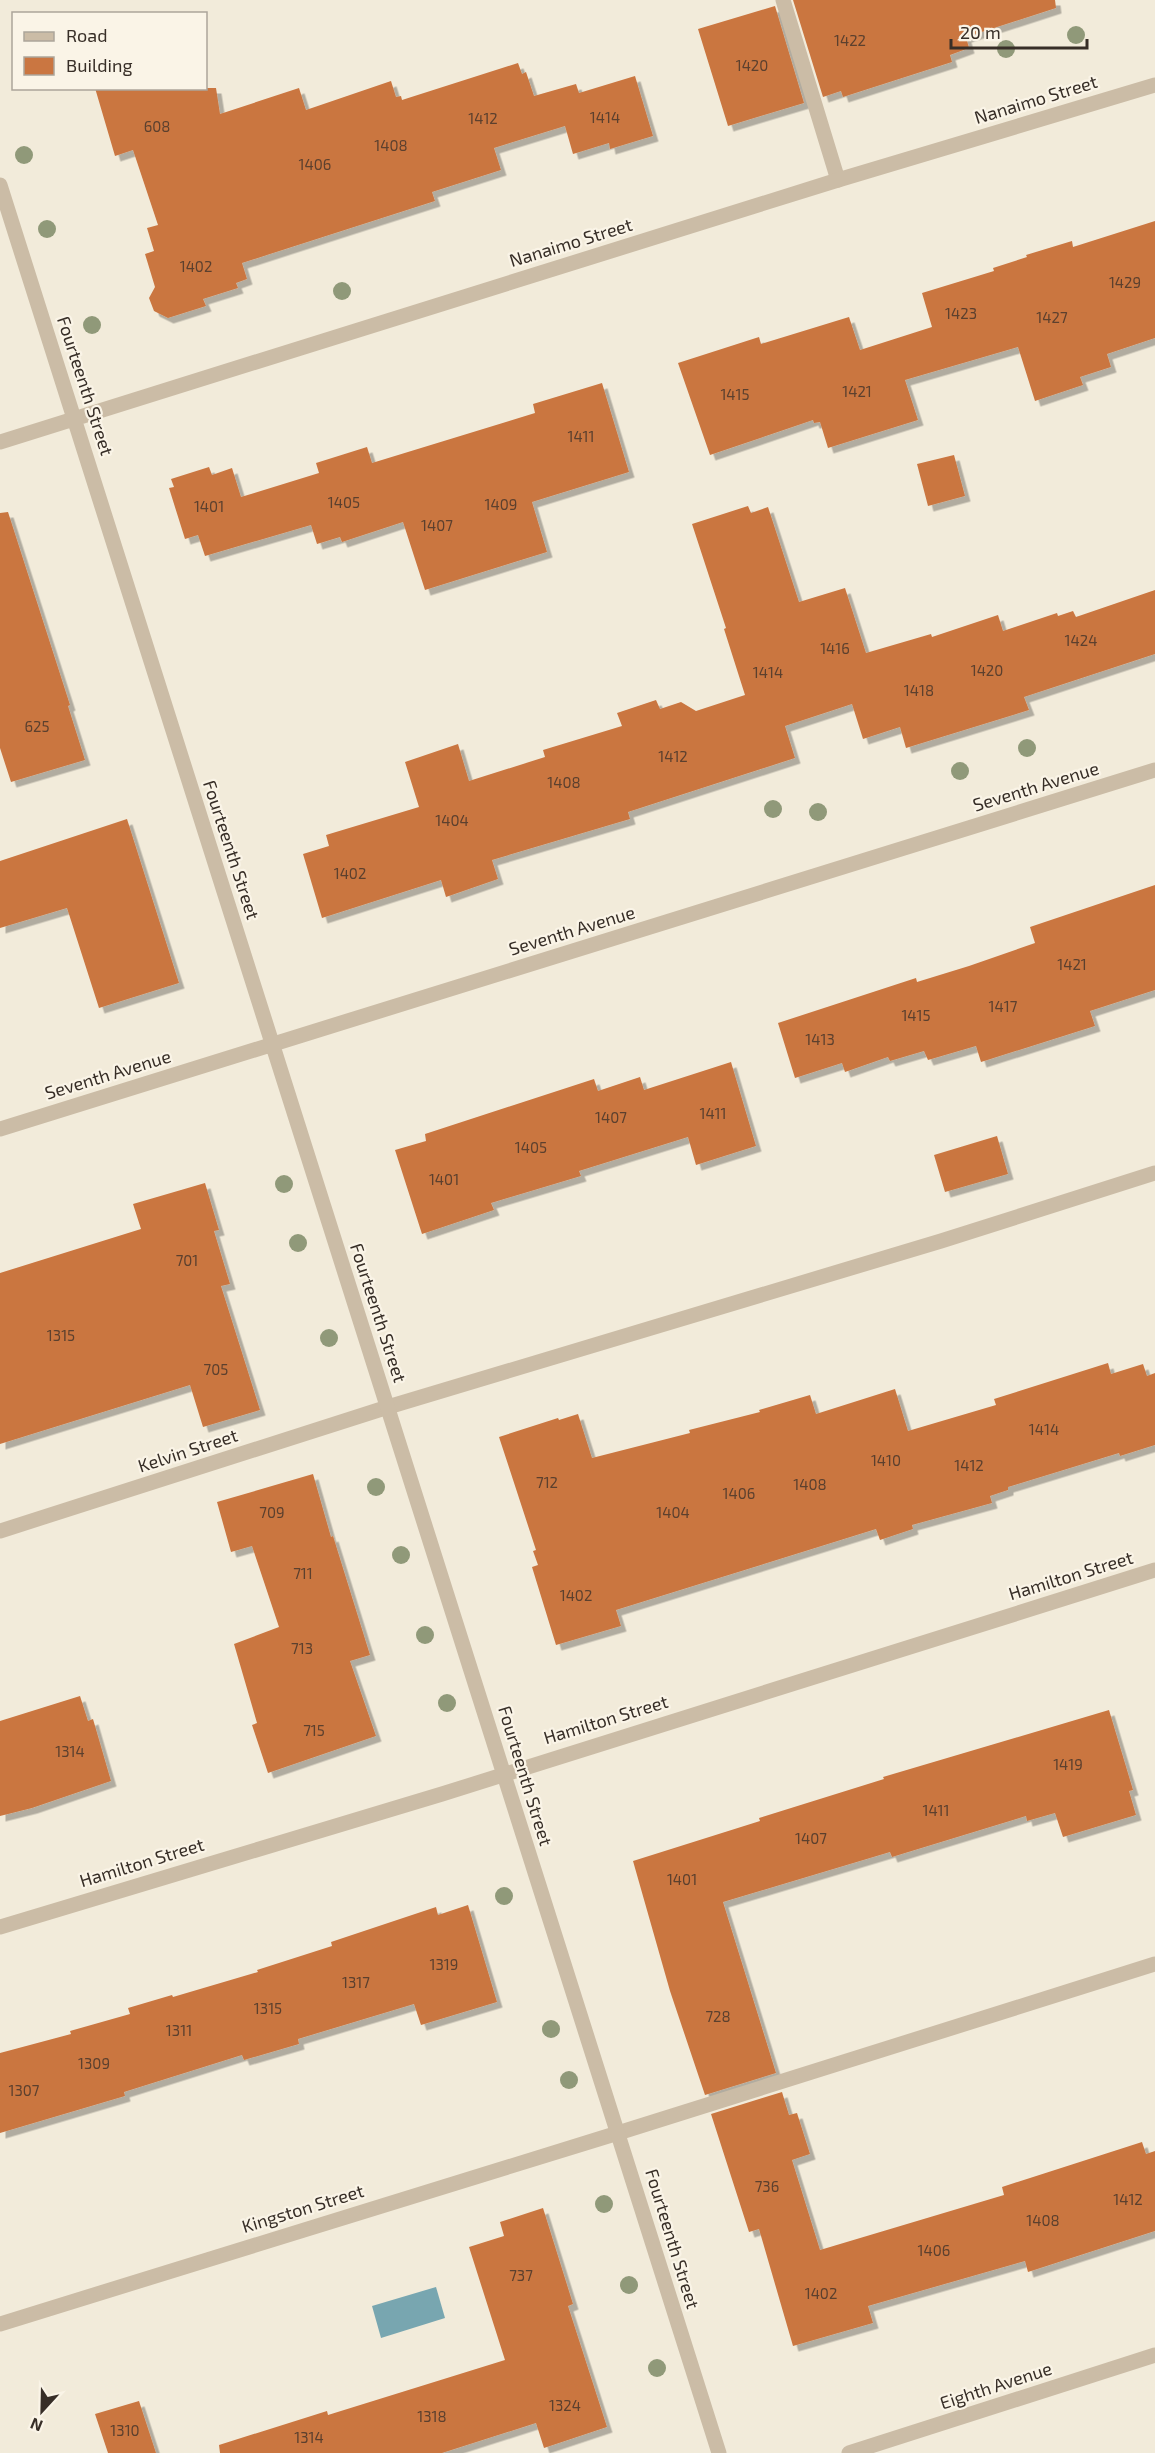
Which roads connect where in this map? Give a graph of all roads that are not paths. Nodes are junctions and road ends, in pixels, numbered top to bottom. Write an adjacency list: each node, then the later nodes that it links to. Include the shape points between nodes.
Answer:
1 (783, 0): 3 (street)
2 (1155, 85): 3 (street, Nanaimo Street)
3 (838, 180): 5 (street, Nanaimo Street)
4 (0, 185): 5 (street, Fourteenth Street)
5 (74, 418): 6 (street, Nanaimo Street); 8 (street, Fourteenth Street)
6 (0, 442)
7 (1155, 770): 8 (street, Seventh Avenue)
8 (273, 1044): 9 (street, Seventh Avenue); 11 (street, Fourteenth Street)
9 (0, 1129)
10 (1155, 1173): 11 (street, Kelvin Street)
11 (388, 1407): 12 (street, Kelvin Street); 14 (street, Fourteenth Street)
12 (0, 1531)
13 (1155, 1570): 14 (street, Hamilton Street)
14 (504, 1773): 15 (street, Hamilton Street); 17 (street, Fourteenth Street)
15 (0, 1927)
16 (1155, 1964): 17 (street, Kingston Street)
17 (618, 2133): 18 (street, Kingston Street); 20 (street, Fourteenth Street)
18 (0, 2324)
19 (1155, 2355): 21 (street, Eighth Avenue)
20 (719, 2453)
21 (849, 2453)

